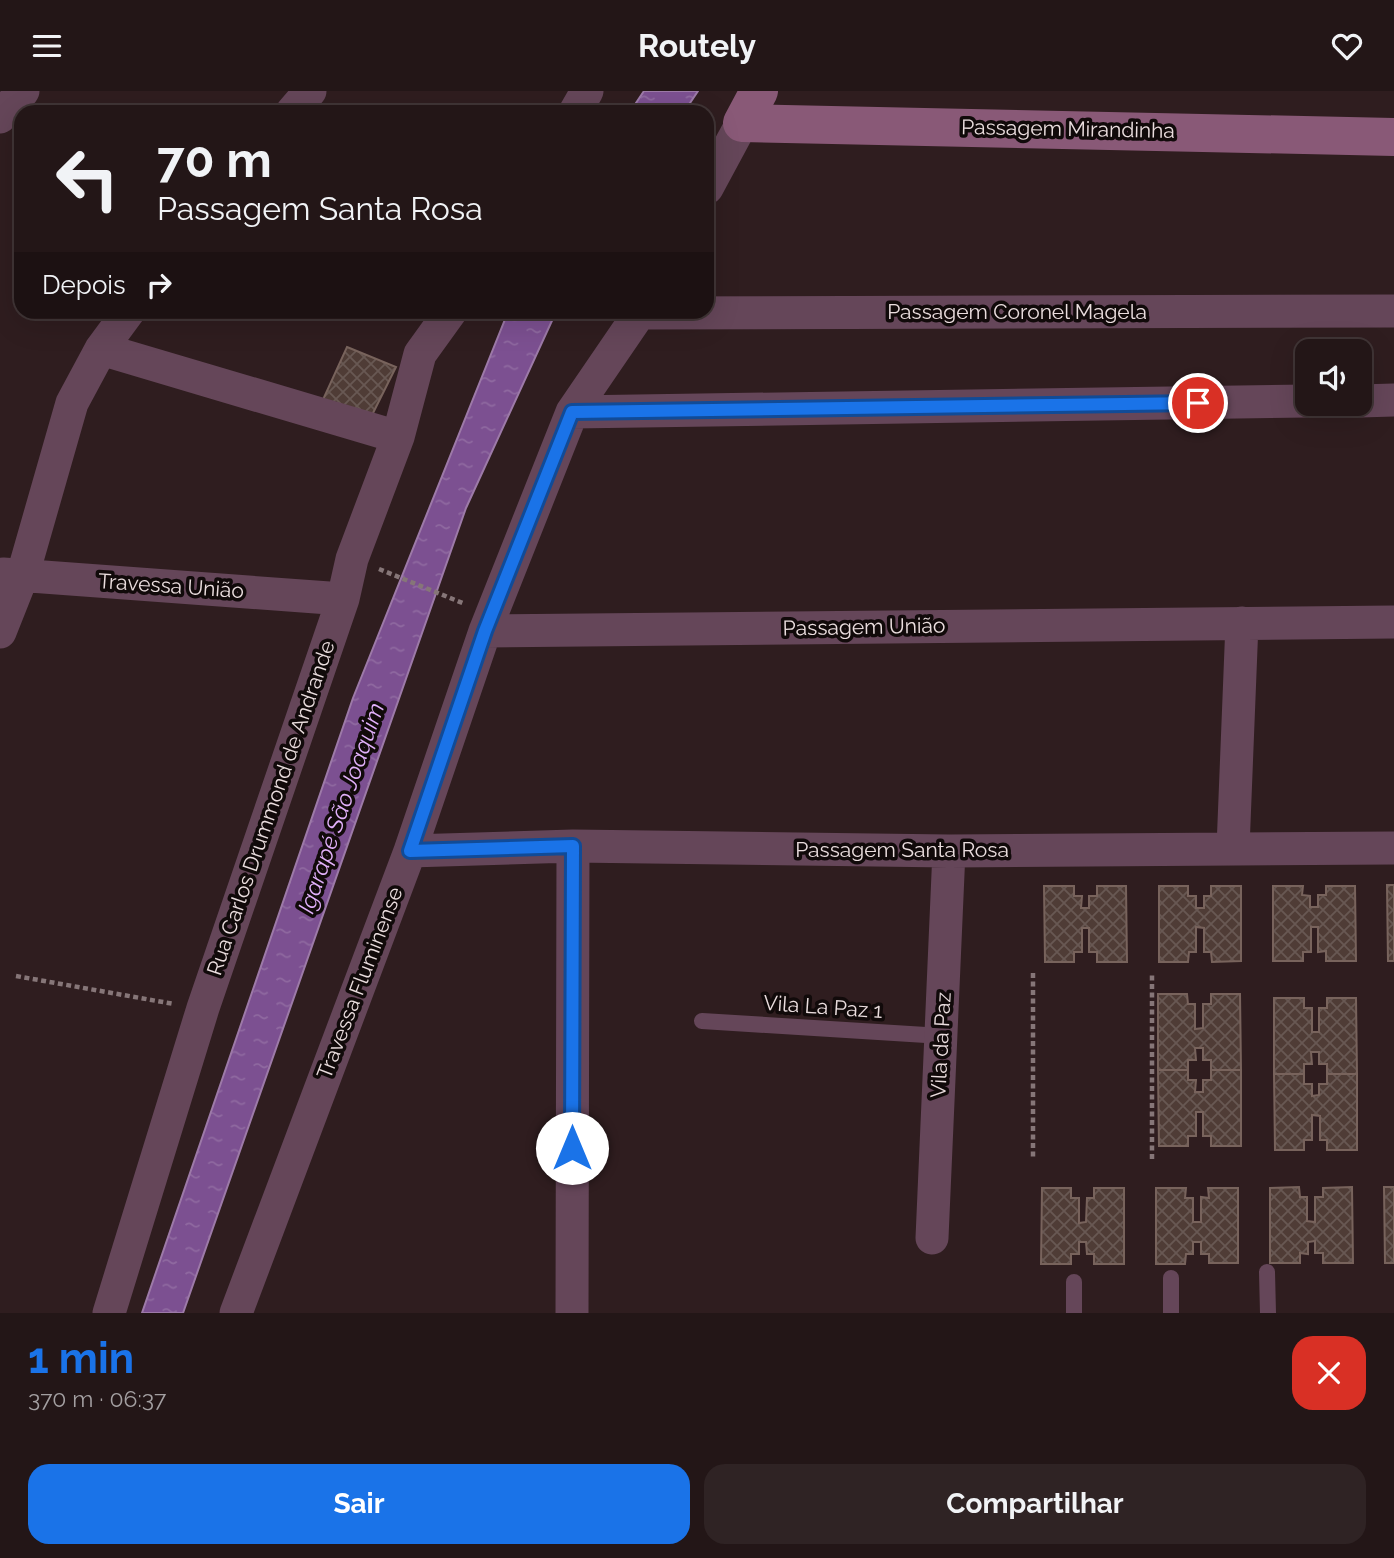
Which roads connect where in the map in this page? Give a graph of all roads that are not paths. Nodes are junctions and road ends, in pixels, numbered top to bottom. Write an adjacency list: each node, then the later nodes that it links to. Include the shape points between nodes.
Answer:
1 (23, 91): 3 (street)
2 (751, 107): 4 (street, Passagem Mirandinha); 5 (street)
3 (0, 117)
4 (1394, 137)
5 (714, 175)
6 (1394, 311): 7 (street, Passagem Coronel Magela)
7 (714, 312)
8 (123, 319): 11 (street)
9 (445, 319): 16 (street, Rua Carlos Drummond de Andrande, via 420,354)
10 (636, 319): 15 (street, Travessa Fluminense)
11 (101, 349): 16 (street); 17 (street, via 72,403)
12 (1394, 400): 14 (street)
13 (1295, 401): 15 (street)
14 (1372, 401)
15 (572, 412): 20 (street, Travessa Fluminense)
16 (398, 437): 18 (street, Rua Carlos Drummond de Andrande, via 352,559)
17 (12, 574): 18 (street, Travessa União); 22 (street)
18 (343, 599): 34 (street, Rua Carlos Drummond de Andrande, via 203,1008)
19 (1394, 622): 21 (street, Passagem União)
20 (489, 623): 21 (street, Passagem União); 26 (street, Travessa Fluminense)
21 (1242, 623): 24 (street)
22 (0, 632)
23 (573, 846): 26 (street, Passagem Santa Rosa); 27 (street, Passagem Santa Rosa); 36 (street)
24 (1233, 848): 25 (street, Passagem Santa Rosa); 27 (street, Passagem Santa Rosa)
25 (1394, 848)
26 (410, 851): 35 (street, Travessa Fluminense)
27 (949, 851): 29 (street, Vila da Paz)
28 (702, 1021): 29 (lane, Vila La Paz 1)
29 (942, 1036): 30 (street, Vila da Paz)
30 (932, 1238)
31 (1267, 1272): 39 (lane)
32 (1171, 1278): 38 (lane)
33 (1074, 1282): 37 (lane)
34 (109, 1313)
35 (236, 1313)
36 (572, 1313)
37 (1074, 1313)
38 (1171, 1313)
39 (1268, 1313)

